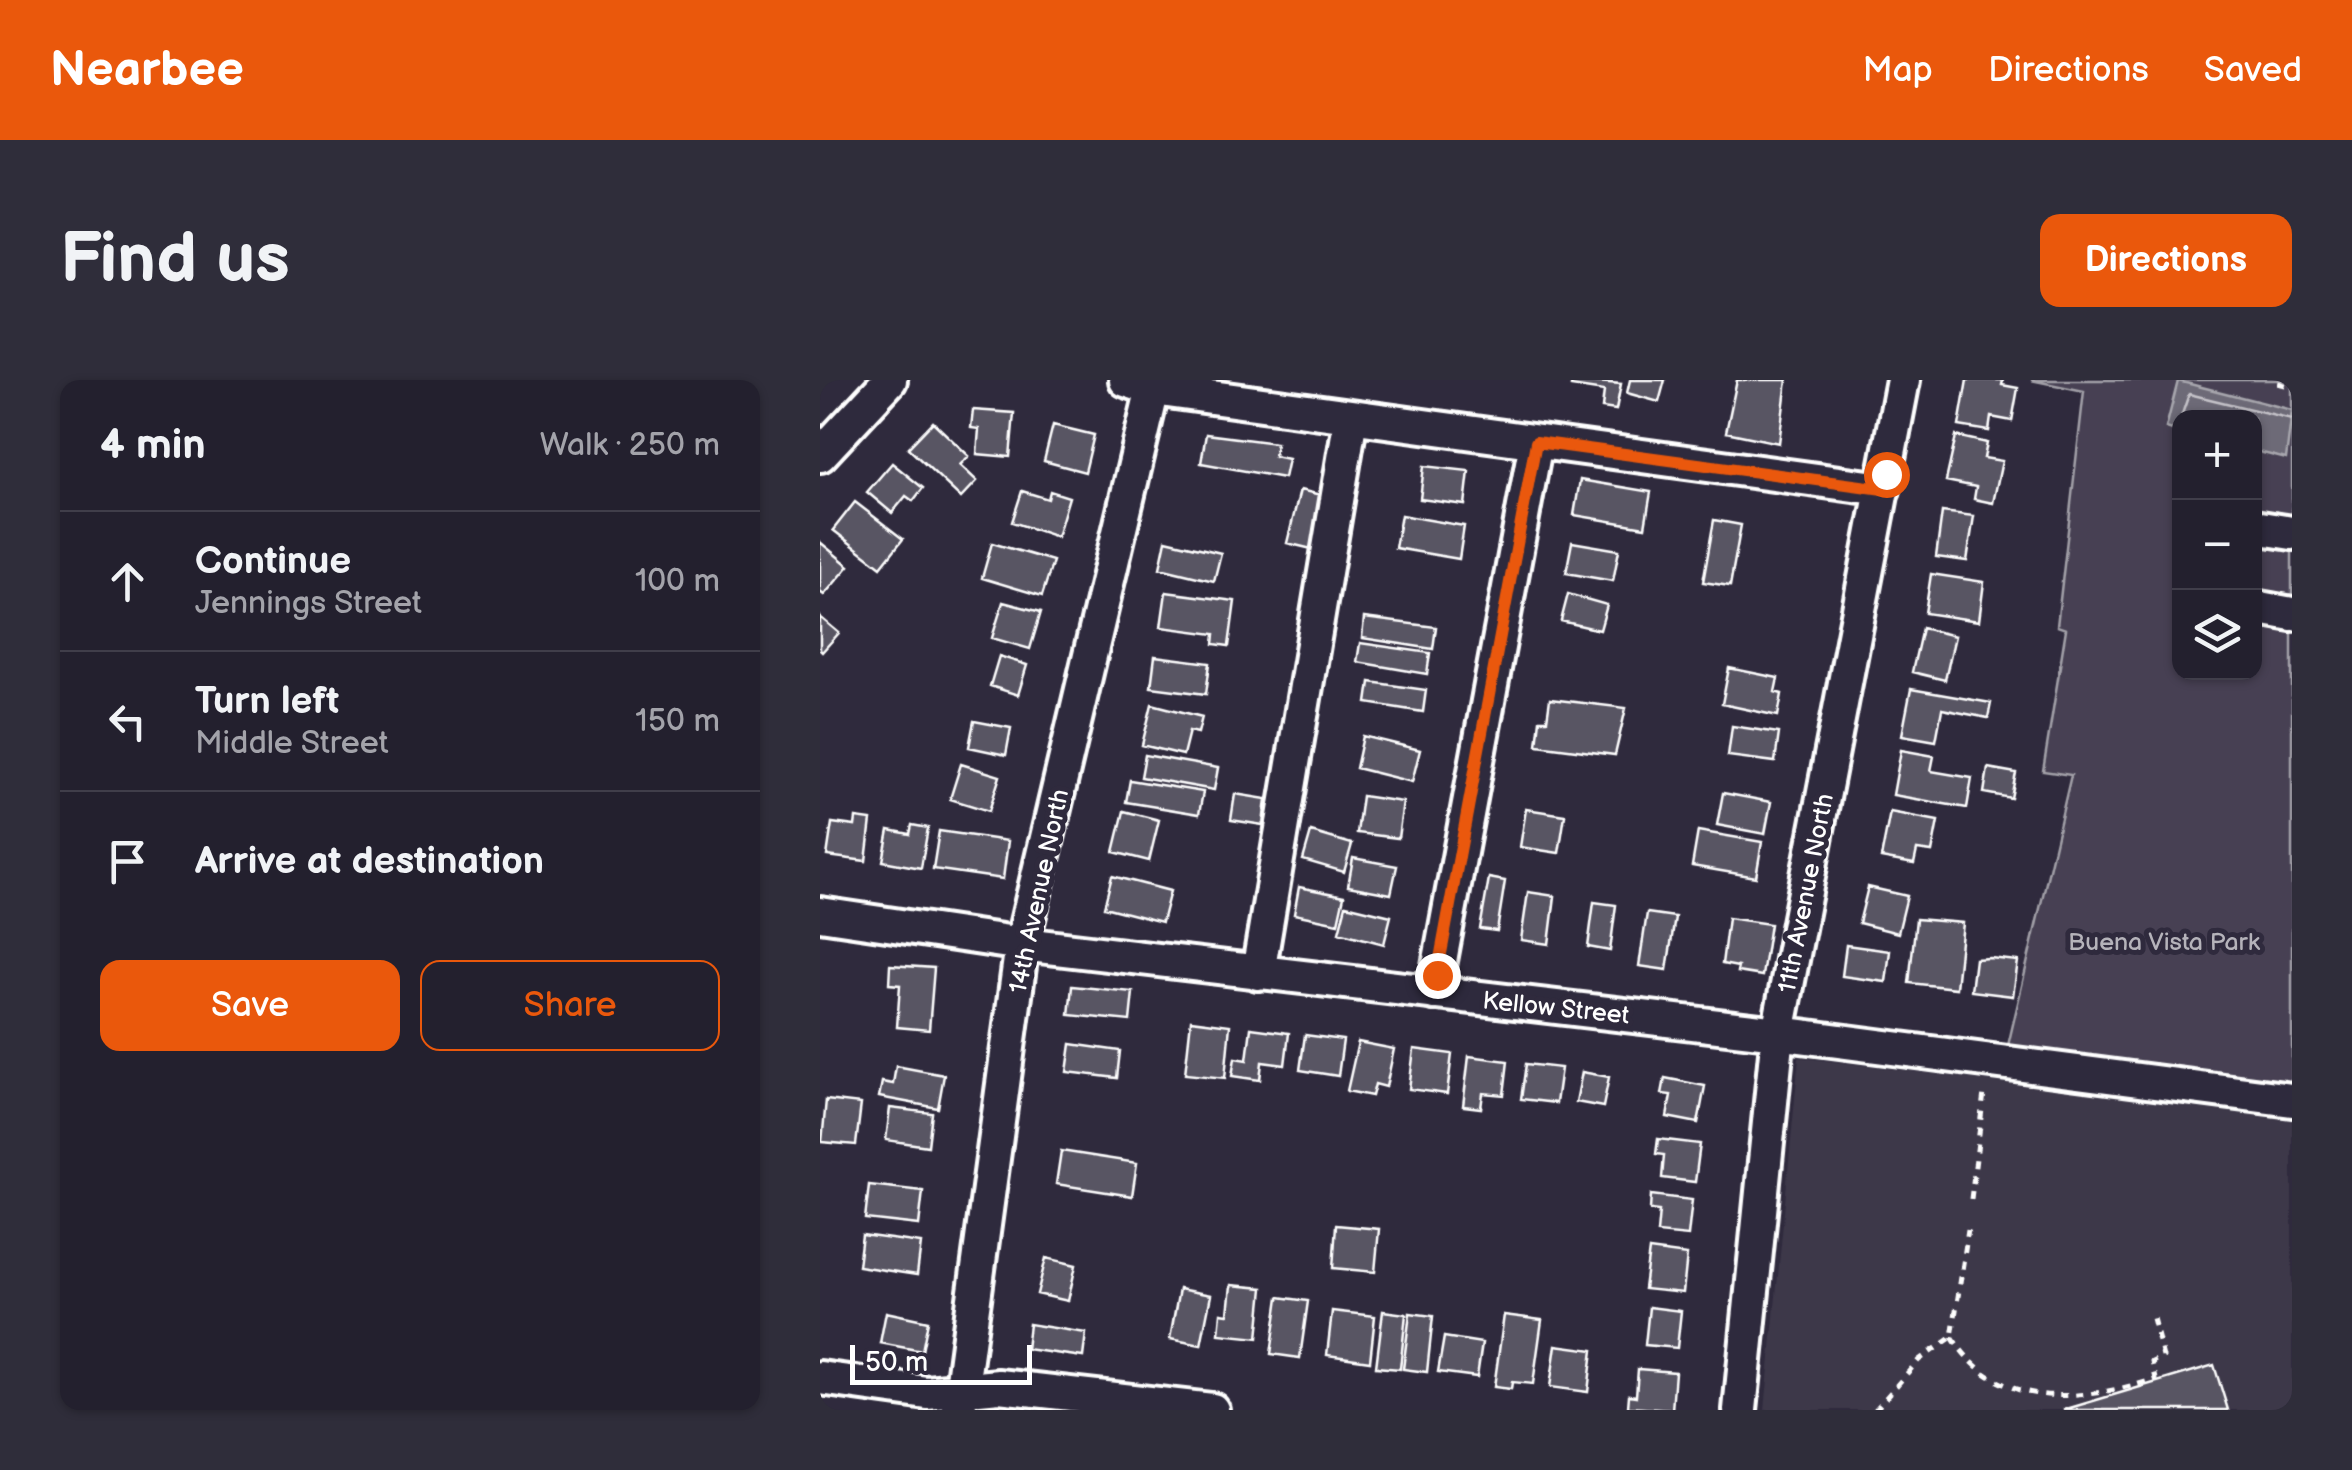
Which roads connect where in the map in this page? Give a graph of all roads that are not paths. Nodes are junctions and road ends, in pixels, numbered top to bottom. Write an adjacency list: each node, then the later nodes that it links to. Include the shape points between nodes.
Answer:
1 (890, 380): 6 (street)
2 (1903, 380): 7 (street, 11th Avenue North)
3 (1144, 383): 4 (street); 13 (street, 14th Avenue North)
4 (1351, 416): 5 (street); 14 (street)
5 (1536, 442): 7 (street); 15 (street)
6 (820, 456)
7 (1883, 489): 16 (street, 11th Avenue North)
8 (2262, 527): 9 (street)
9 (2292, 533)
10 (2262, 608): 11 (street)
11 (2292, 614)
12 (820, 914): 13 (street, Kellow Street)
13 (1022, 944): 14 (street, Kellow Street); 19 (street, 14th Avenue North)
14 (1258, 973): 15 (street, Kellow Street)
15 (1434, 993): 16 (street, Kellow Street)
16 (1778, 1033): 17 (street, Kellow Street); 21 (street, 11th Avenue North)
17 (2292, 1100)
18 (820, 1378): 19 (street)
19 (960, 1400): 20 (street, via 1000,1386)
20 (1212, 1410)
21 (1740, 1410)

